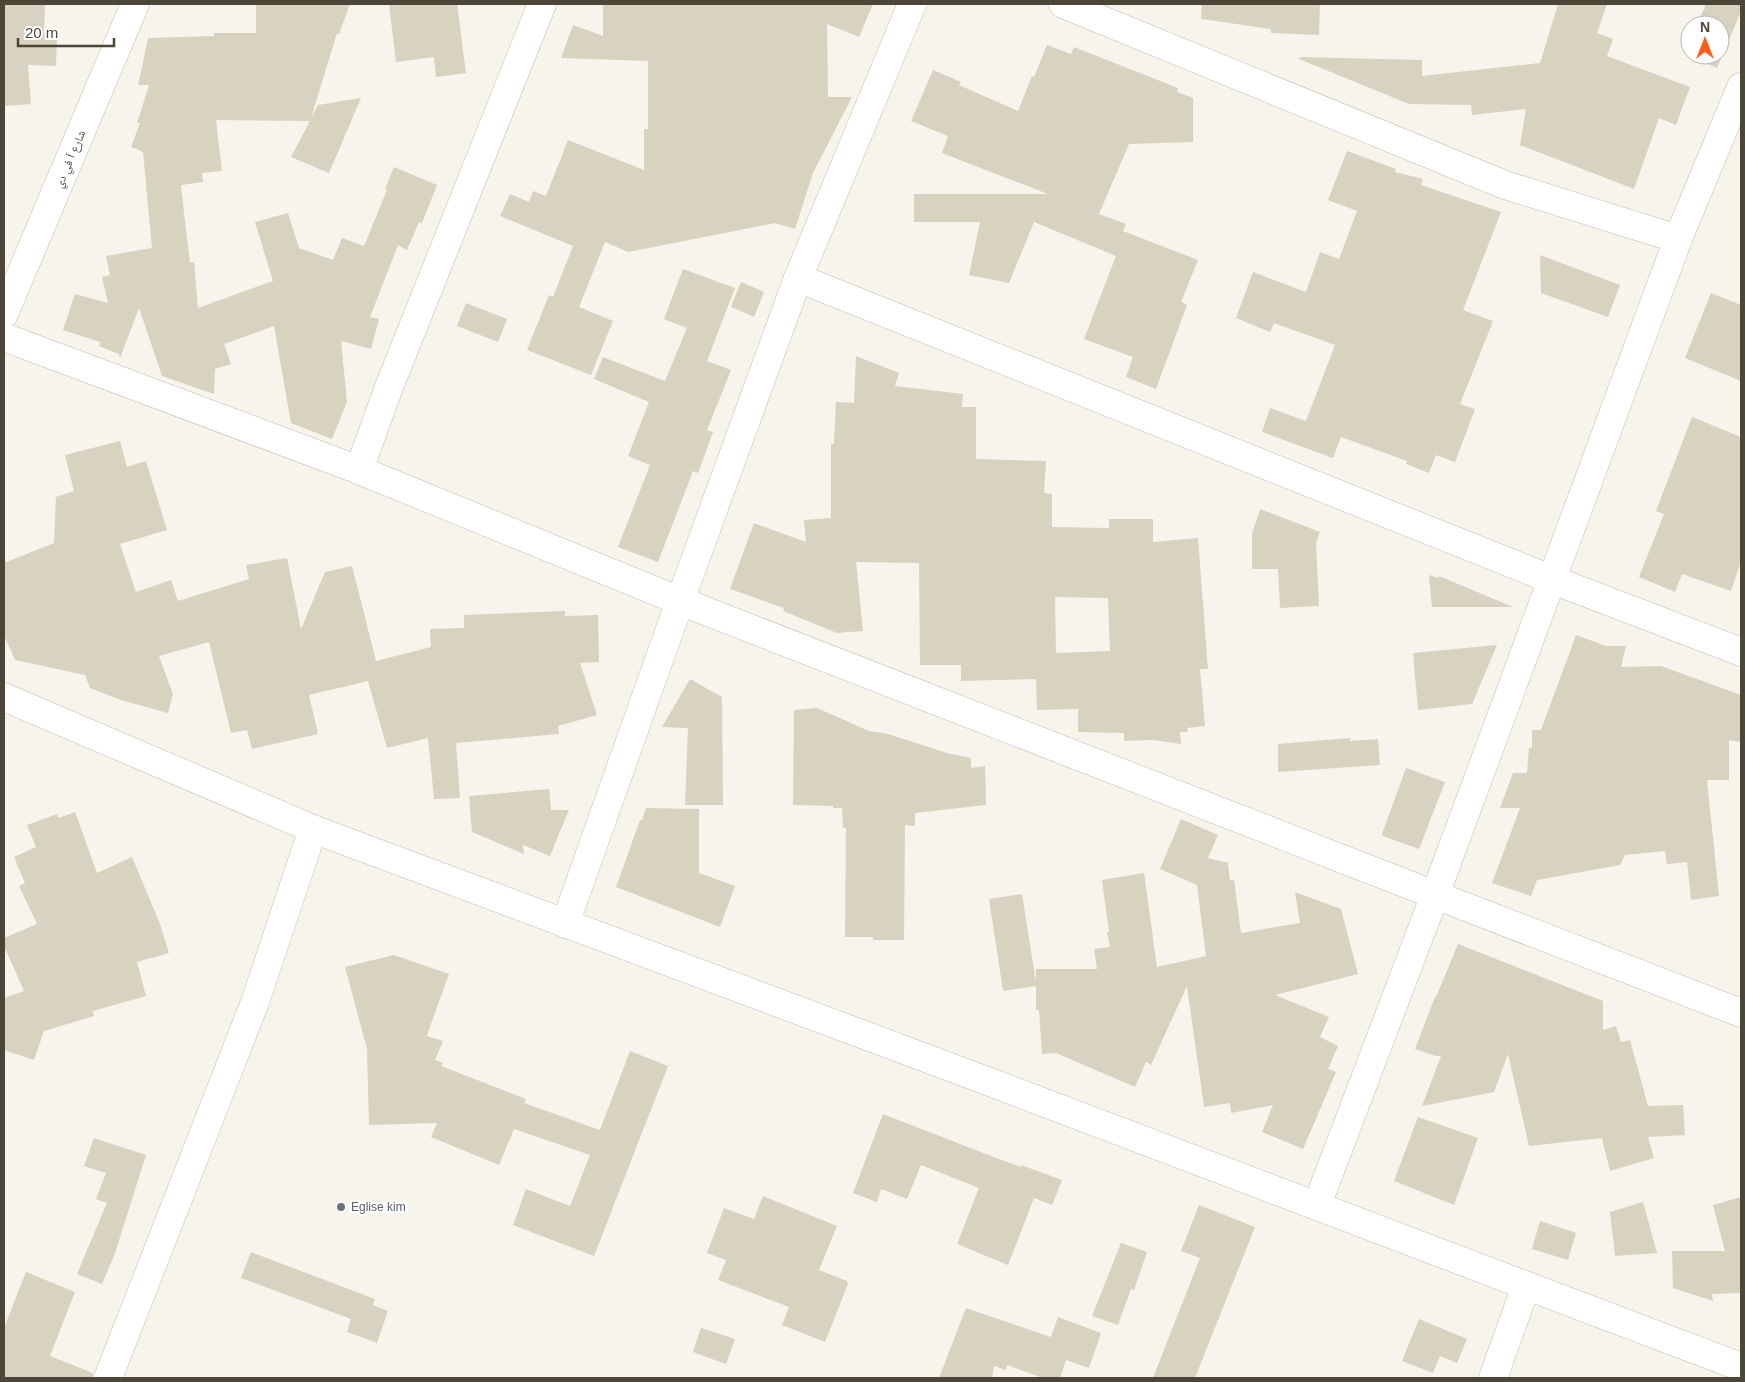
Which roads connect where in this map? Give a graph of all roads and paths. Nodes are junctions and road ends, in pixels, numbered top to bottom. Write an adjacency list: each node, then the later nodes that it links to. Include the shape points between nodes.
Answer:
1 (135, 4): 8 (street, شارع آ في دي)
2 (542, 4): 10 (street, via 388,387)
3 (912, 4): 7 (street)
4 (1063, 4): 6 (street, via 1505,185)
5 (1741, 87): 6 (street)
6 (1678, 239): 11 (street)
7 (798, 278): 11 (street); 12 (street)
8 (4, 314)
9 (4, 337): 10 (street)
10 (359, 470): 12 (street)
11 (1553, 580): 13 (street); 16 (street)
12 (680, 601): 16 (street); 17 (street)
13 (1741, 652)
14 (4, 697): 15 (street)
15 (313, 829): 17 (street); 22 (street, via 255,1002)
16 (1435, 895): 18 (street); 19 (street)
17 (565, 924): 19 (street)
18 (1741, 1012)
19 (1317, 1205): 20 (street)
20 (1526, 1286): 21 (street); 23 (street)
21 (1741, 1366)
22 (108, 1378)
23 (1493, 1378)

